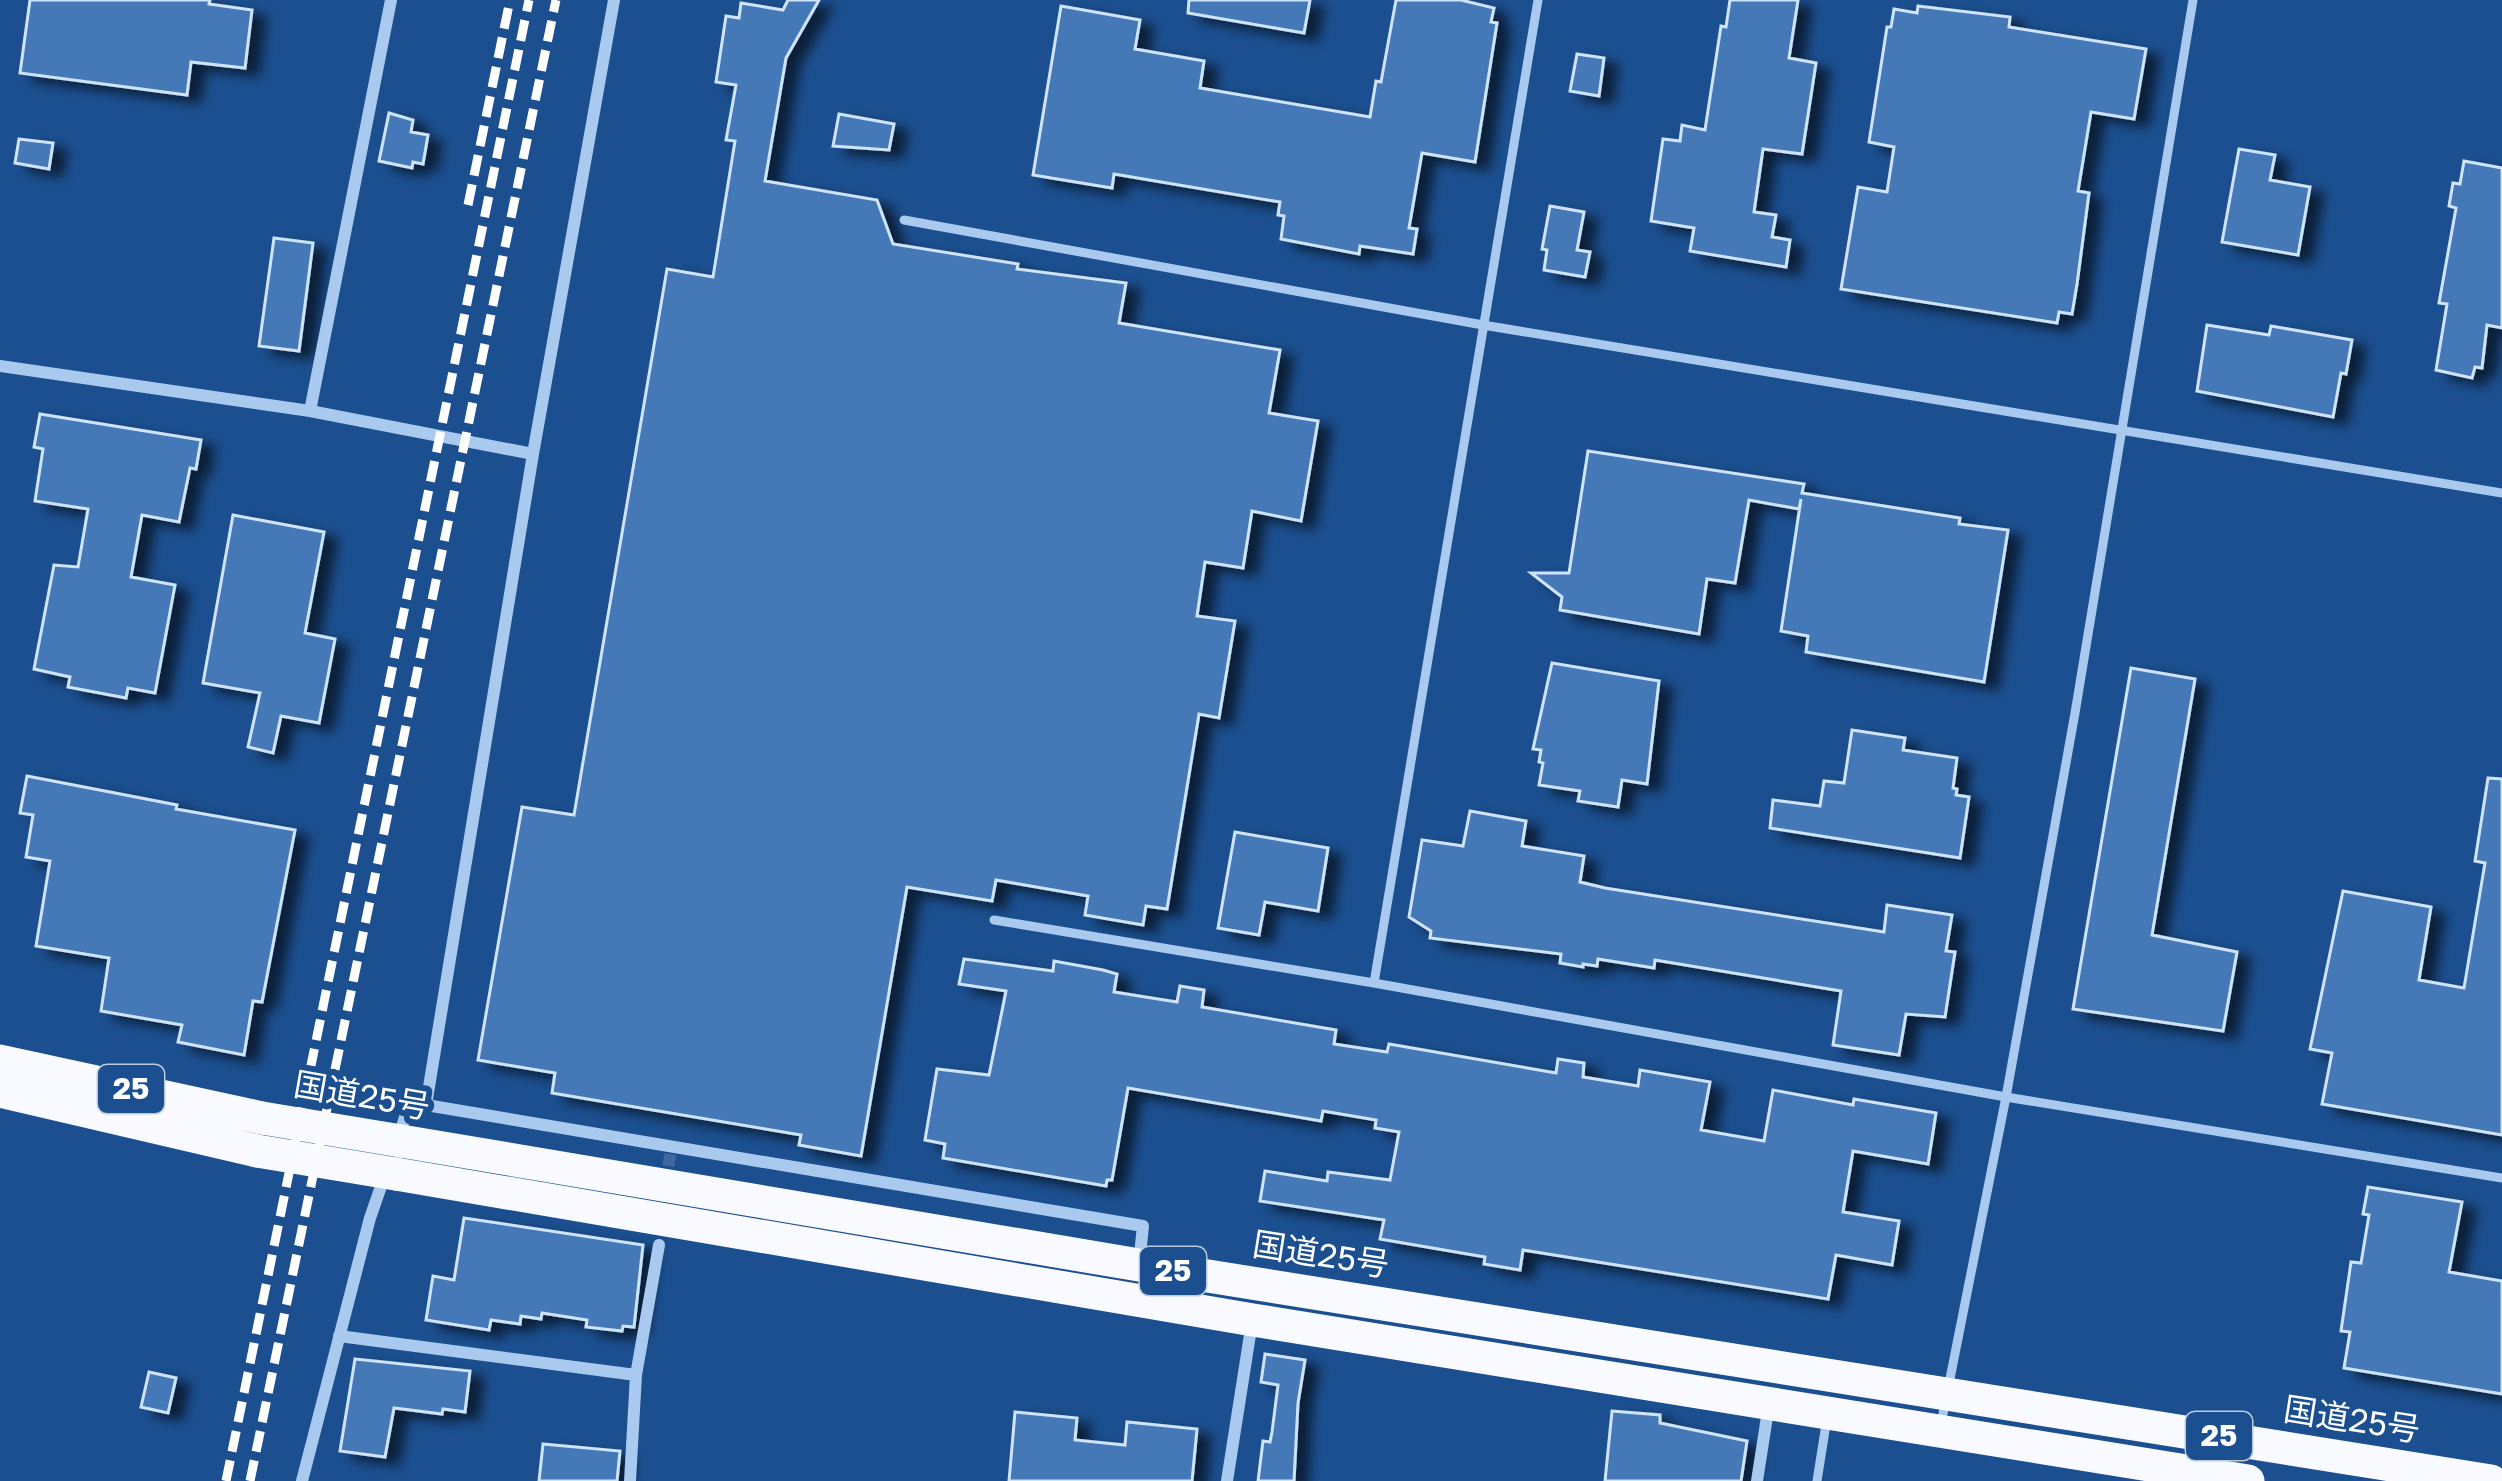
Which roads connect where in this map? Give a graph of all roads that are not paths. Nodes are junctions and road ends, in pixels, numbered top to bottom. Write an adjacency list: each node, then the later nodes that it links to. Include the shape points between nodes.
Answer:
1 (391, 0): 8 (street)
2 (614, 0): 10 (street)
3 (1538, 0): 6 (lane)
4 (2193, 0): 9 (lane)
5 (904, 220): 6 (lane)
6 (1483, 325): 9 (lane); 13 (lane)
7 (0, 366): 8 (street)
8 (310, 411): 10 (street)
9 (2122, 430): 11 (lane); 16 (lane)
10 (533, 454): 17 (street)
11 (2502, 493)
12 (994, 920): 13 (lane)
13 (1374, 983): 16 (lane)
14 (0, 1061): 18 (highway, 国道25号 / 25)
15 (0, 1090): 18 (highway, 国道25号 / 25)
16 (2006, 1096): 20 (lane); 26 (lane)
17 (427, 1105): 22 (street, via 1143,1226); 24 (street, via 406,1114)
18 (260, 1134): 19 (highway, 国道25号 / 25, bridge)
19 (399, 1157): 22 (highway, 国道25号 / 25); 23 (highway, 国道25号 / 25)
20 (2502, 1178)
21 (658, 1245): 25 (street)
22 (1138, 1265): 26 (highway, 国道25号 / 25)
23 (1253, 1320): 27 (highway, 国道25号 / 25); 32 (street)
24 (339, 1336): 25 (street); 30 (street)
25 (636, 1376): 31 (street)
26 (1947, 1391): 29 (lane); 36 (highway, 国道25号 / 25)
27 (1769, 1403): 28 (highway, 国道25号 / 25); 33 (street)
28 (1828, 1413): 29 (highway, 国道25号 / 25); 34 (lane)
29 (1940, 1431): 35 (highway, 国道25号 / 25)
30 (302, 1481)
31 (630, 1481)
32 (1227, 1481)
33 (1756, 1481)
34 (1817, 1481)
35 (2248, 1481)
36 (2492, 1481)

